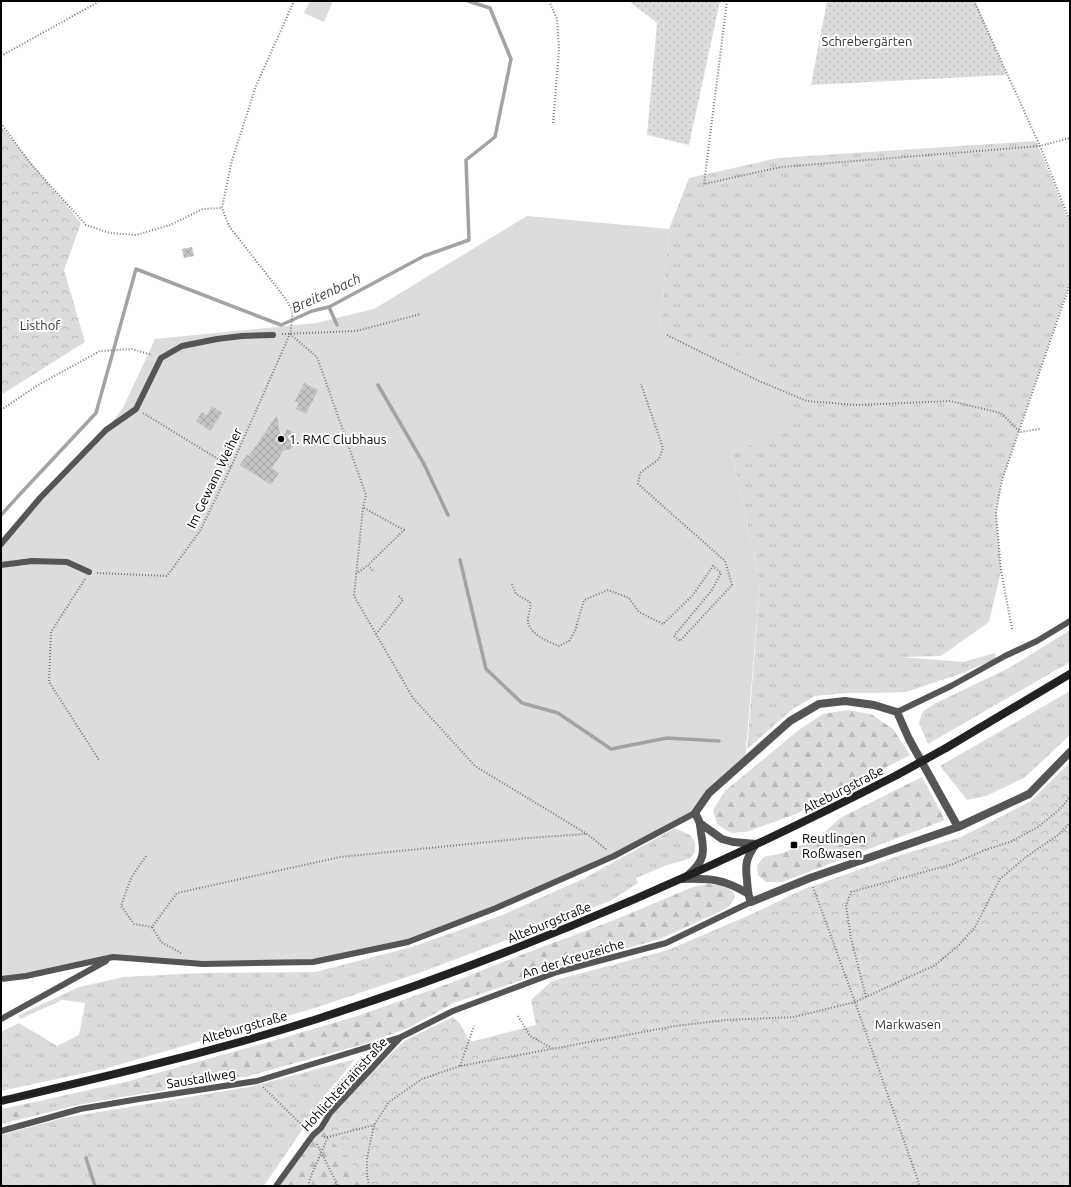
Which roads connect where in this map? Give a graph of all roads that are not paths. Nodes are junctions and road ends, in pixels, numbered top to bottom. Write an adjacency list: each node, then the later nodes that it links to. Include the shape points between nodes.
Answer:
1 (273, 335): 2 (lane, via 210,340 182,346 161,358 136,409 106,430 40,498)
2 (1, 544)
3 (1, 565): 4 (lane, via 32,561 67,562)
4 (89, 572)
5 (1070, 621): 7 (lane, via 1037,641)
6 (1070, 674): 12 (main road, Alteburgstraße, bridge, via 897,775)
7 (897, 712): 9 (street, via 874,705 845,701 819,704 790,721 709,793); 11 (street, via 909,739)
8 (1070, 752): 11 (street, via 1029,794)
9 (695, 813): 10 (street); 16 (lane, via 614,856 496,908 408,942 313,962 203,964)
10 (701, 824): 12 (street, via 727,841); 13 (street, via 703,855 694,869)
11 (958, 827): 15 (street, via 810,878)
12 (756, 844): 13 (main road, Alteburgstraße); 14 (street, via 746,864)
13 (682, 879): 14 (street, via 720,880); 20 (main road, Alteburgstraße, via 518,948 317,1019 154,1064)
14 (747, 893): 15 (street)
15 (751, 902): 19 (lane, An der Kreuzeiche, via 666,943 556,972 453,1010)
16 (113, 957): 17 (lane); 18 (lane)
17 (1, 979)
18 (1, 1019)
19 (401, 1036): 21 (lane, Saustallweg, via 257,1081 80,1109); 22 (lane, Hohlichterrainstraße, via 330,1113)
20 (1, 1101)
21 (1, 1131)
22 (276, 1186)

